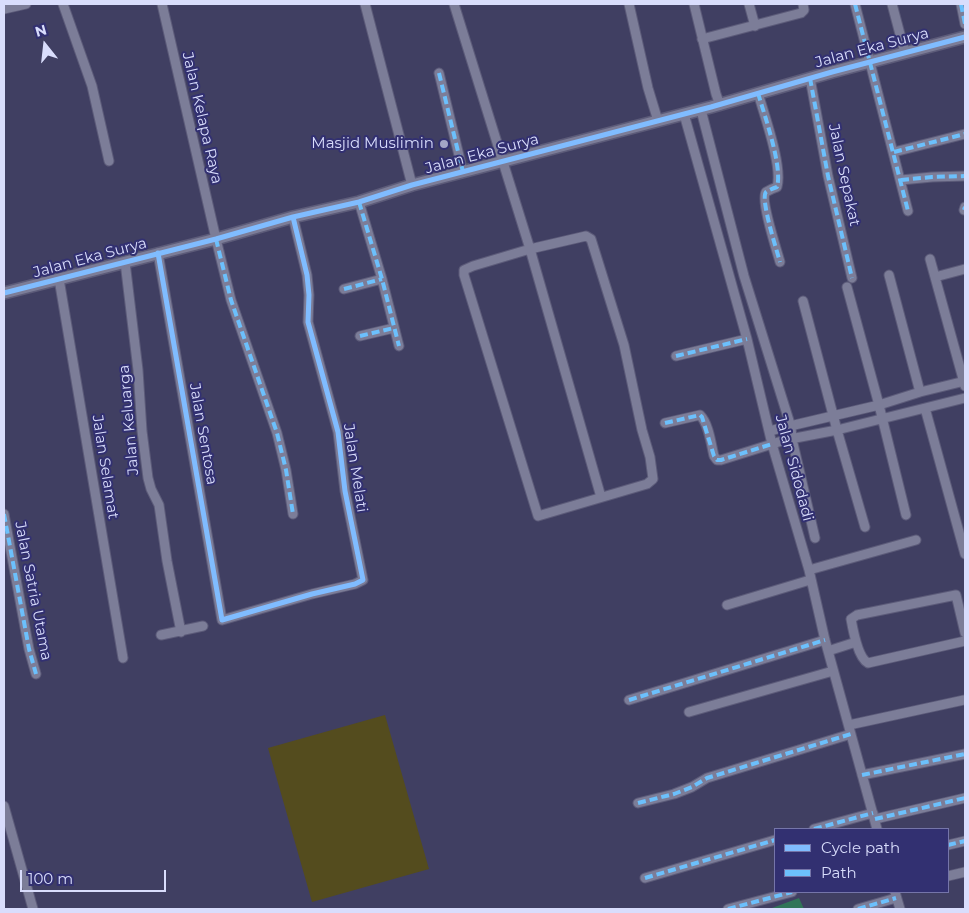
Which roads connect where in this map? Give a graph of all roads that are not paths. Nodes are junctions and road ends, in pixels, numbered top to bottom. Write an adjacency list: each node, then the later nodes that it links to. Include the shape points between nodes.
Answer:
1 (26, 4): 13 (street)
2 (63, 4): 29 (street, via 92,86)
3 (162, 4): 38 (street, Jalan Kelapa Raya)
4 (365, 4): 34 (street)
5 (454, 4): 30 (street)
6 (629, 4): 26 (street)
7 (694, 4): 17 (street)
8 (749, 4): 15 (street)
9 (804, 4): 15 (street, via 800,13)
10 (855, 4): 19 (street)
11 (892, 4): 18 (street)
12 (961, 4): 14 (street)
13 (4, 9)
14 (965, 24)
15 (754, 26): 17 (street)
16 (965, 37): 18 (street, Jalan Eka Surya)
17 (702, 39): 23 (street)
18 (905, 53): 19 (street, Jalan Eka Surya)
19 (870, 62): 21 (street, Jalan Eka Surya); 28 (street)
20 (439, 74): 31 (street)
21 (810, 78): 22 (street, Jalan Eka Surya); 48 (street, Jalan Sepakat, via 828,176)
22 (758, 93): 23 (street, Jalan Eka Surya); 43 (street, via 779,180 777,187 764,196)
23 (720, 104): 24 (street, Jalan Eka Surya)
24 (701, 110): 25 (street, Jalan Eka Surya); 67 (street, via 744,276)
25 (684, 114): 26 (street, Jalan Eka Surya); 56 (street, Jalan Sidodadi)
26 (658, 121): 30 (street, Jalan Eka Surya)
27 (965, 134): 28 (street)
28 (894, 152): 33 (street)
29 (109, 161)
30 (502, 161): 31 (street, Jalan Eka Surya); 39 (street)
31 (464, 172): 34 (street, Jalan Eka Surya)
32 (965, 176): 33 (street)
33 (901, 180): 36 (street)
34 (412, 186): 35 (street, Jalan Eka Surya)
35 (359, 202): 37 (street, Jalan Eka Surya); 47 (street)
36 (908, 210)
37 (293, 217): 38 (street, Jalan Eka Surya); 83 (street, Jalan Melati, via 307,275 308,322 338,432 345,491 362,580)
38 (216, 239): 40 (street, Jalan Eka Surya); 74 (street, Jalan Kelapa Raya, via 231,300 277,433)
39 (530, 249): 72 (street); 72 (street, via 586,236 591,239 624,345 654,474 653,480 647,484); 72 (street, via 466,268 464,275 538,516)
40 (158, 253): 42 (street, Jalan Eka Surya); 83 (street, Jalan Sentosa)
41 (930, 259): 46 (street)
42 (125, 262): 49 (street, Jalan Eka Surya); 85 (street, Jalan Keluarga, via 148,478 159,505)
43 (780, 262)
44 (965, 269): 46 (street)
45 (889, 275): 60 (street)
46 (935, 277): 59 (street)
47 (382, 278): 51 (street); 54 (street)
48 (852, 278)
49 (59, 279): 52 (street, Jalan Eka Surya); 92 (street, Jalan Selamat)
50 (847, 287): 62 (street)
51 (344, 289)
52 (4, 293)
53 (803, 301): 64 (street)
54 (394, 328): 55 (street); 57 (street)
55 (360, 336)
56 (747, 339): 58 (street); 69 (street, Jalan Sidodadi)
57 (399, 346)
58 (676, 356)
59 (965, 383): 60 (street)
60 (920, 392): 62 (street)
61 (965, 398): 63 (street)
62 (879, 405): 64 (street); 65 (street)
63 (925, 408): 65 (street); 79 (street)
64 (834, 416): 67 (street); 68 (street)
65 (882, 418): 68 (street); 75 (street)
66 (665, 423): 71 (street, via 700,415 717,460)
67 (791, 427): 69 (street); 70 (street)
68 (836, 430): 70 (street); 76 (street)
69 (769, 431): 71 (street, Jalan Sidodadi)
70 (792, 439): 71 (street); 77 (street)
71 (772, 444): 80 (street, Jalan Sidodadi)
72 (601, 498)
73 (4, 514): 94 (street, Jalan Satria Utama)
74 (293, 514)
75 (906, 515)
76 (864, 528)
77 (815, 538)
78 (916, 540): 80 (street)
79 (965, 554)
80 (809, 570): 81 (street, Jalan Sidodadi)
81 (810, 580): 82 (street); 88 (street, Jalan Sidodadi)
82 (728, 605)
83 (222, 620)
84 (203, 626): 85 (street)
85 (181, 632): 87 (street)
86 (965, 633): 90 (street, via 956,595 853,616)
87 (161, 635)
88 (825, 640): 91 (street, Jalan Sidodadi); 95 (street)
89 (965, 641): 90 (street, via 868,663 863,660)
90 (856, 642): 91 (street)
91 (828, 651): 93 (street, Jalan Sidodadi)
92 (123, 658)
93 (833, 671): 97 (street); 98 (street, Jalan Sidodadi)
94 (36, 674)
95 (629, 700)
96 (964, 700): 98 (street)
97 (689, 712)
98 (850, 730): 100 (street, Jalan Sidodadi); 102 (street, via 707,778 674,794)
99 (965, 754): 100 (street)
100 (862, 775): 104 (street, Jalan Sidodadi)
101 (965, 798): 104 (street)
102 (638, 803)
103 (4, 806): 115 (street)
104 (874, 816): 105 (street); 106 (street, Jalan Sidodadi)
105 (819, 828)
106 (877, 828)
107 (774, 840): 112 (street)
108 (965, 840): 109 (street)
109 (949, 844)
110 (965, 872): 111 (street)
111 (949, 876)
112 (645, 878)
113 (788, 893): 116 (street)
114 (895, 895): 117 (street); 118 (street)
115 (33, 909)
116 (728, 909)
117 (858, 909)
118 (900, 909)

